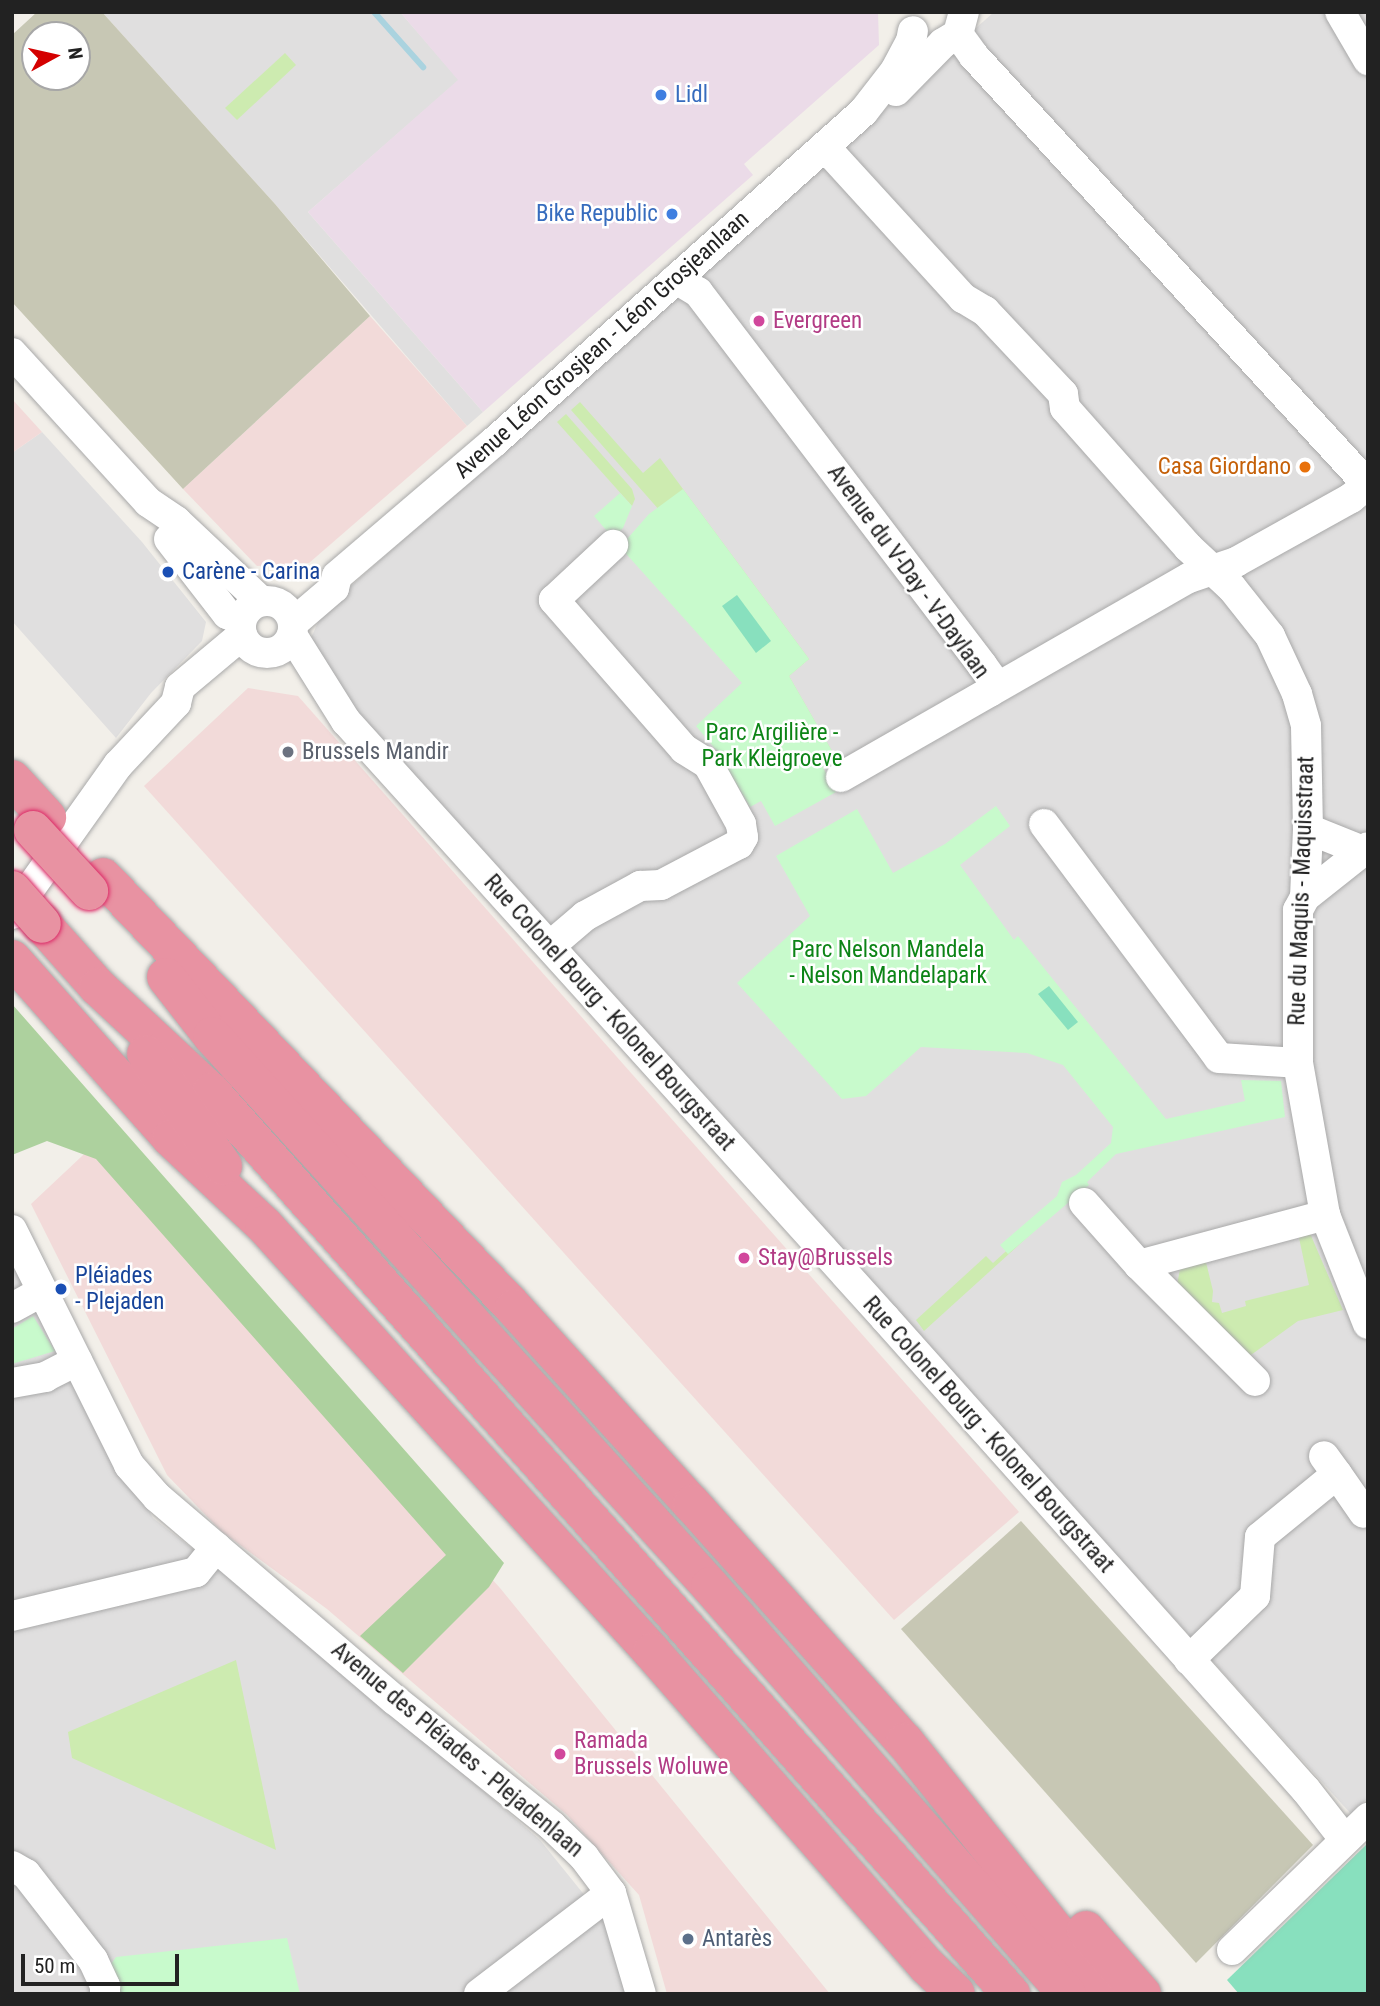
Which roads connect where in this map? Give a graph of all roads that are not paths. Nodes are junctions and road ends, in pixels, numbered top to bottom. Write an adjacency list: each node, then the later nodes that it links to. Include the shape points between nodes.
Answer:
1 (1340, 12): 4 (street)
2 (910, 22): 3 (street, Avenue Léon Grosjean - Léon Grosjeanlaan, via 928,42); 5 (street, Avenue Léon Grosjean - Léon Grosjeanlaan, via 911,41)
3 (961, 25): 5 (street, Avenue Léon Grosjean - Léon Grosjeanlaan, via 878,107); 9 (street, via 982,65)
4 (1368, 60)
5 (864, 111): 6 (street, Avenue Léon Grosjean - Léon Grosjeanlaan)
6 (825, 146): 7 (street, Avenue Léon Grosjean - Léon Grosjeanlaan); 11 (street, Rue du Maquis - Maquisstraat, via 963,298 985,311 1063,394 1065,408)
7 (676, 279): 12 (street, Avenue Léon Grosjean - Léon Grosjeanlaan, via 337,576 334,588); 13 (street, Avenue du V-Day - V-Daylaan, via 684,304 966,677 977,690)
8 (12, 353): 12 (street, Rue Colonel Bourg - Kolonel Bourgstraat, via 148,502 163,531 227,614)
9 (1368, 484): 11 (street, via 1351,498)
10 (613, 545): 24 (street, via 554,600 684,749 708,765 741,824 743,837 739,844 661,885 640,886 585,916)
11 (1215, 572): 13 (street, via 1189,578); 18 (street, Rue du Maquis - Maquisstraat, via 1270,636 1297,694 1306,726)
12 (266, 628): 23 (street, via 180,687 176,703 118,765); 24 (street, Rue Colonel Bourg - Kolonel Bourgstraat, via 282,662 323,708 346,721)
13 (990, 692): 14 (street)
14 (841, 777)
15 (12, 779): 16 (highway)
16 (31, 818): 20 (highway)
17 (1044, 824): 27 (street, via 1219,1058)
18 (1308, 829): 19 (street); 22 (street, Rue du Maquis - Maquisstraat)
19 (1366, 849): 22 (street)
20 (96, 884): 43 (highway, via 514,1308); 55 (highway, via 212,1036 709,1586)
21 (12, 890): 23 (highway, bridge)
22 (1305, 897): 27 (street, Rue du Maquis - Maquisstraat, via 1298,910)
23 (27, 919): 26 (highway)
24 (550, 946): 42 (street, Rue Colonel Bourg - Kolonel Bourgstraat)
25 (14, 960): 30 (highway, via 164,1131)
26 (98, 987): 30 (highway); 54 (highway, via 211,1092)
27 (1298, 1063): 29 (street, Rue du Maquis - Maquisstraat)
28 (1084, 1203): 32 (street)
29 (1325, 1215): 32 (street); 35 (street, Rue du Maquis - Maquisstraat)
30 (264, 1225): 49 (highway, via 652,1652)
31 (12, 1230): 33 (street, Avenue des Pléiades - Plejadenlaan)
32 (1139, 1265): 37 (street)
33 (43, 1291): 34 (street); 36 (street, Avenue des Pléiades - Plejadenlaan)
34 (12, 1308)
35 (1368, 1324)
36 (77, 1360): 38 (street, via 45,1377); 40 (street, Avenue des Pléiades - Plejadenlaan, via 129,1465 157,1497)
37 (1255, 1381)
38 (12, 1382)
39 (1364, 1513): 42 (street, via 1331,1465 1261,1537 1255,1597)
40 (216, 1546): 41 (street, via 196,1572); 47 (street, Avenue des Pléiades - Plejadenlaan, via 395,1700 552,1826 584,1857)
41 (12, 1616)
42 (1189, 1660): 45 (street, Rue Colonel Bourg - Kolonel Bourgstraat)
43 (905, 1742): 56 (highway); 57 (highway, via 985,1815)
44 (1368, 1818): 45 (street)
45 (1345, 1840): 48 (street)
46 (12, 1866): 50 (street, via 26,1874 93,1960)
47 (611, 1893): 51 (street); 52 (street, Avenue des Pléiades - Plejadenlaan)
48 (1232, 1950)
49 (936, 1980): 53 (highway)
50 (105, 1994)
51 (479, 1994)
52 (641, 1994)
53 (956, 1994)
54 (1011, 1994)
55 (1067, 1994)
56 (1105, 1994)
57 (1142, 1994)

